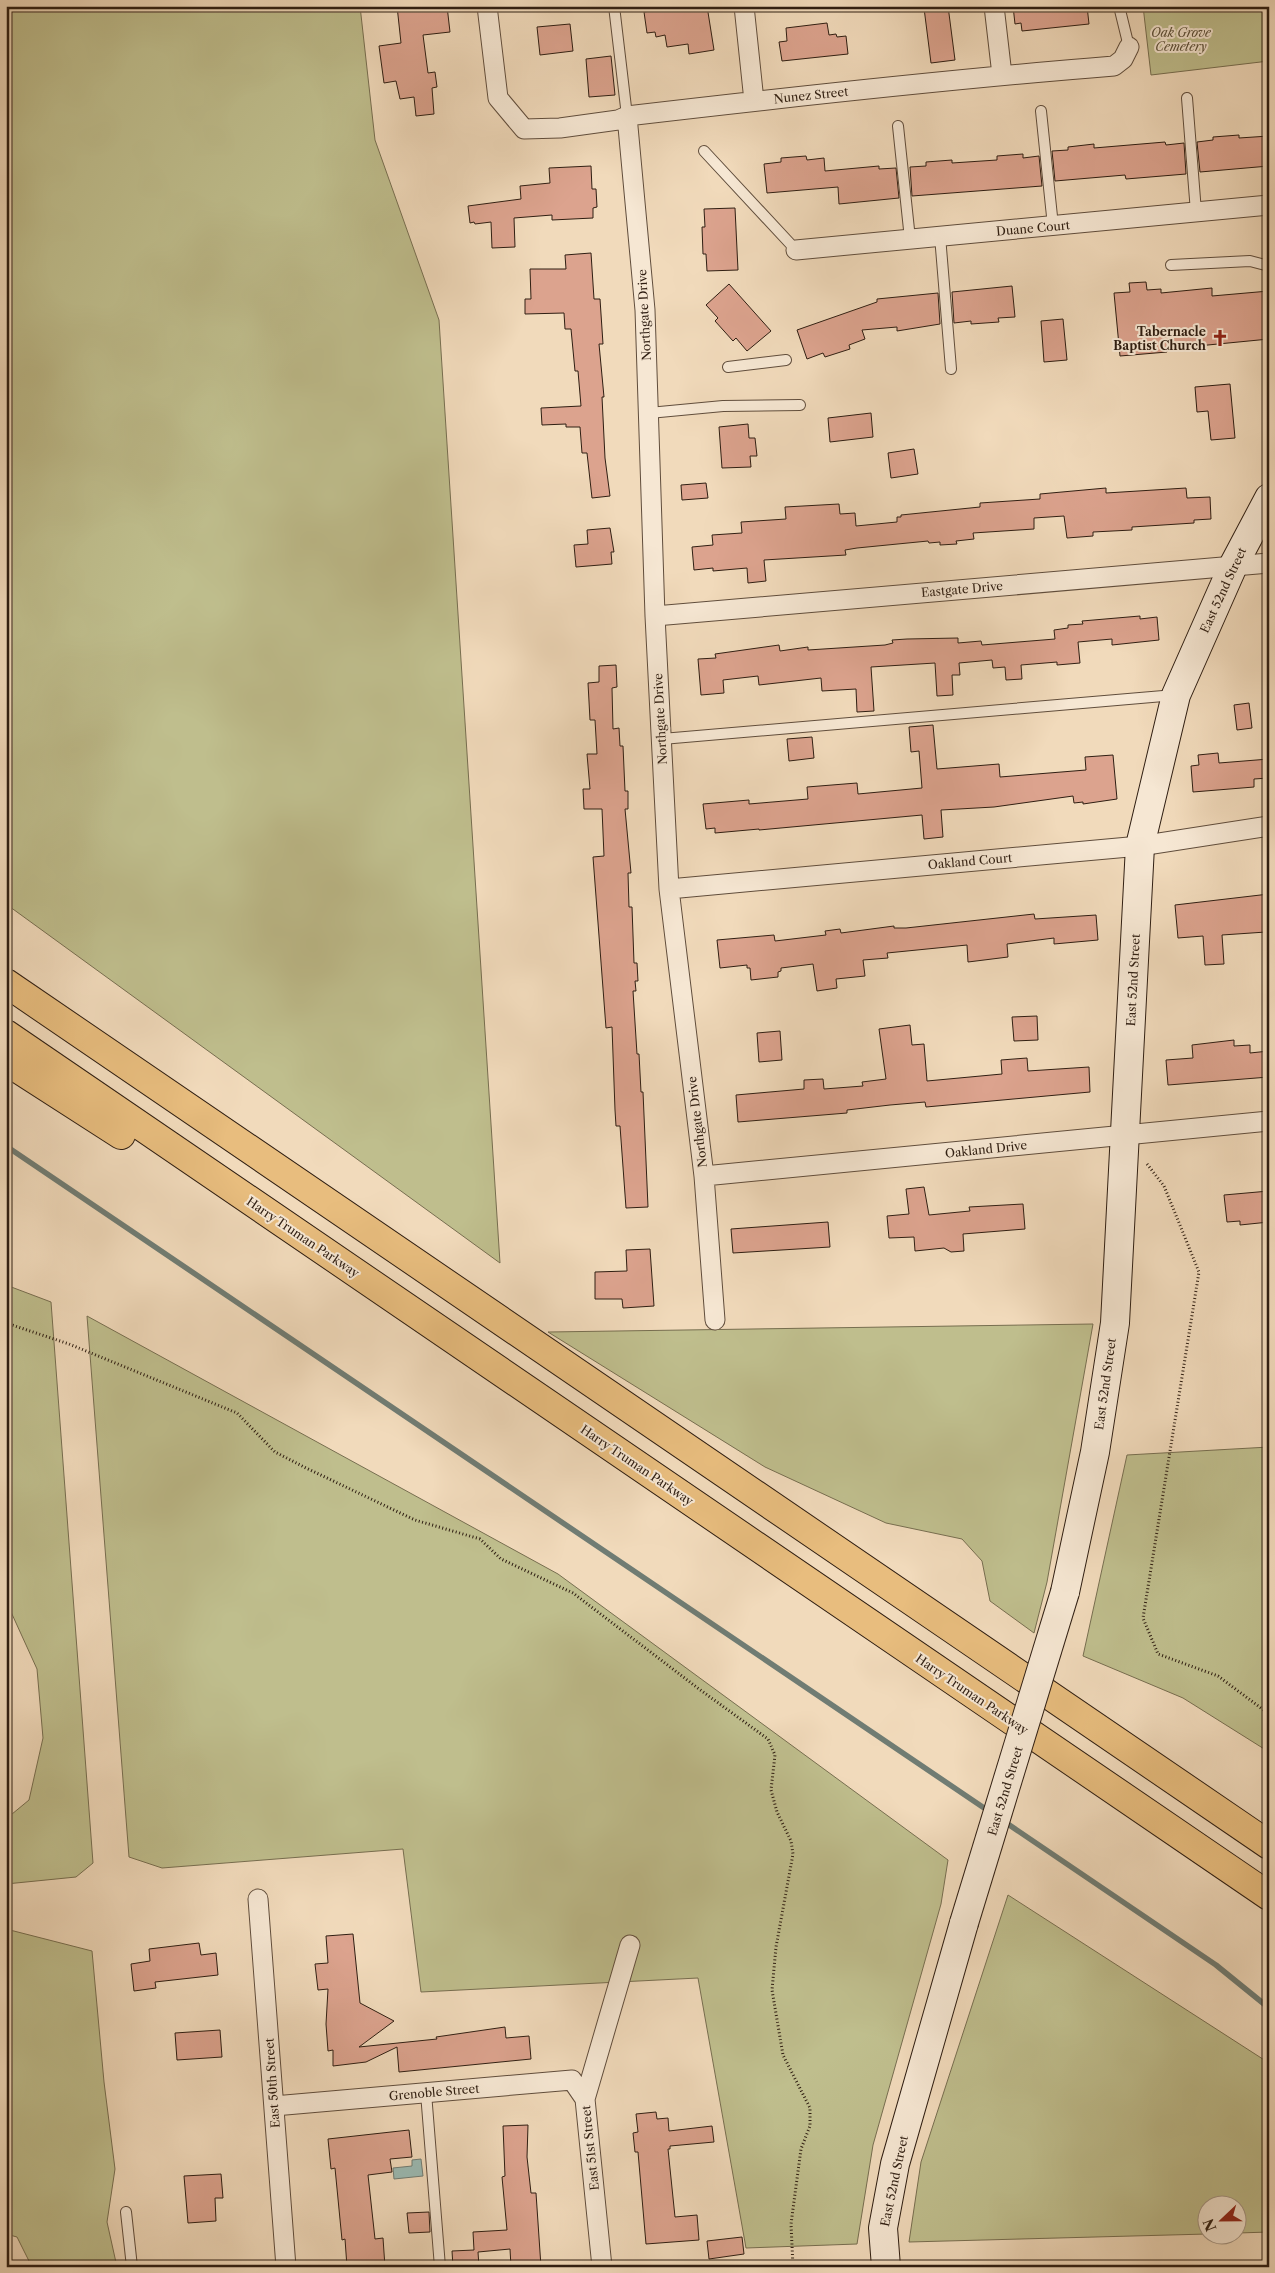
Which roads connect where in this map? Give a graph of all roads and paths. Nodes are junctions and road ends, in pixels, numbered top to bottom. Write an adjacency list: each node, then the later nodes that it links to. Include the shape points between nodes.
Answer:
1 (487, 6): 11 (street, Nunez Street, via 498,98 524,129 560,128)
2 (614, 6): 11 (lane)
3 (744, 6): 9 (street)
4 (994, 6): 7 (street)
5 (1119, 6): 6 (lane)
6 (1129, 47): 7 (street, Nunez Street, via 1124,59 1114,66)
7 (1002, 75): 9 (street, Nunez Street)
8 (1186, 98): 15 (lane)
9 (754, 101): 11 (street, Nunez Street)
10 (1041, 111): 16 (lane)
11 (627, 116): 26 (street, Northgate Drive, via 645,310)
12 (898, 126): 18 (lane)
13 (704, 151): 19 (lane)
14 (1269, 205): 15 (street, Duane Court)
15 (1196, 212): 16 (street, Duane Court)
16 (1053, 226): 17 (street, Duane Court)
17 (940, 236): 18 (street, Duane Court); 24 (lane)
18 (910, 239): 19 (street, Duane Court)
19 (796, 250)
20 (1171, 265): 21 (lane, via 1250,261)
21 (1269, 266)
22 (786, 360): 23 (lane)
23 (728, 367)
24 (951, 369)
25 (800, 405): 26 (lane, via 723,406)
26 (649, 413): 30 (street, Northgate Drive)
27 (1269, 498): 29 (main road, East 52nd Street)
28 (1269, 563): 29 (street, Eastgate Drive)
29 (1233, 566): 30 (street, Eastgate Drive); 31 (main road, East 52nd Street)
30 (655, 616): 32 (street, Northgate Drive)
31 (1176, 695): 32 (lane); 34 (main road, East 52nd Street)
32 (662, 739): 35 (street, Northgate Drive)
33 (1269, 826): 34 (street, Oakland Court)
34 (1140, 846): 35 (street, Oakland Court); 40 (main road, East 52nd Street)
35 (670, 889): 42 (street, Northgate Drive)
36 (11, 986): 47 (highway)
37 (6, 1034): 45 (highway, Harry Truman Parkway)
38 (6, 1061): 45 (highway)
39 (1269, 1121): 40 (street, Oakland Drive)
40 (1126, 1135): 42 (street, Oakland Drive); 60 (main road, East 52nd Street, bridge, via 1114,1323 1095,1452 1065,1592 964,1923 895,2164 883,2228)
41 (1147, 1164): 46 (path, via 1164,1186 1199,1272 1143,1618 1158,1654 1218,1676)
42 (704, 1176): 43 (street, Northgate Drive)
43 (715, 1320)
44 (6, 1323): 59 (path, via 69,1344 237,1413 275,1452 416,1520 480,1539 501,1559 574,1593 768,1739 775,1754 770,1790 791,1841 793,1854 776,1947 772,1990 783,2055 810,2108 810,2126 801,2148 791,2224)
45 (624, 1456): 48 (highway, Harry Truman Parkway)
46 (1269, 1714)
47 (1269, 1845)
48 (1269, 1896)
49 (258, 1899): 53 (street, East 50th Street)
50 (630, 1945): 52 (street, East 51st Street)
51 (426, 2093): 52 (street, Grenoble Street, via 572,2080); 53 (street, Grenoble Street); 57 (lane)
52 (584, 2099): 58 (street, East 51st Street)
53 (274, 2106): 56 (street, East 50th Street)
54 (126, 2212): 55 (lane)
55 (132, 2267)
56 (286, 2267)
57 (440, 2267)
58 (602, 2267)
59 (793, 2267)
60 (886, 2267)

